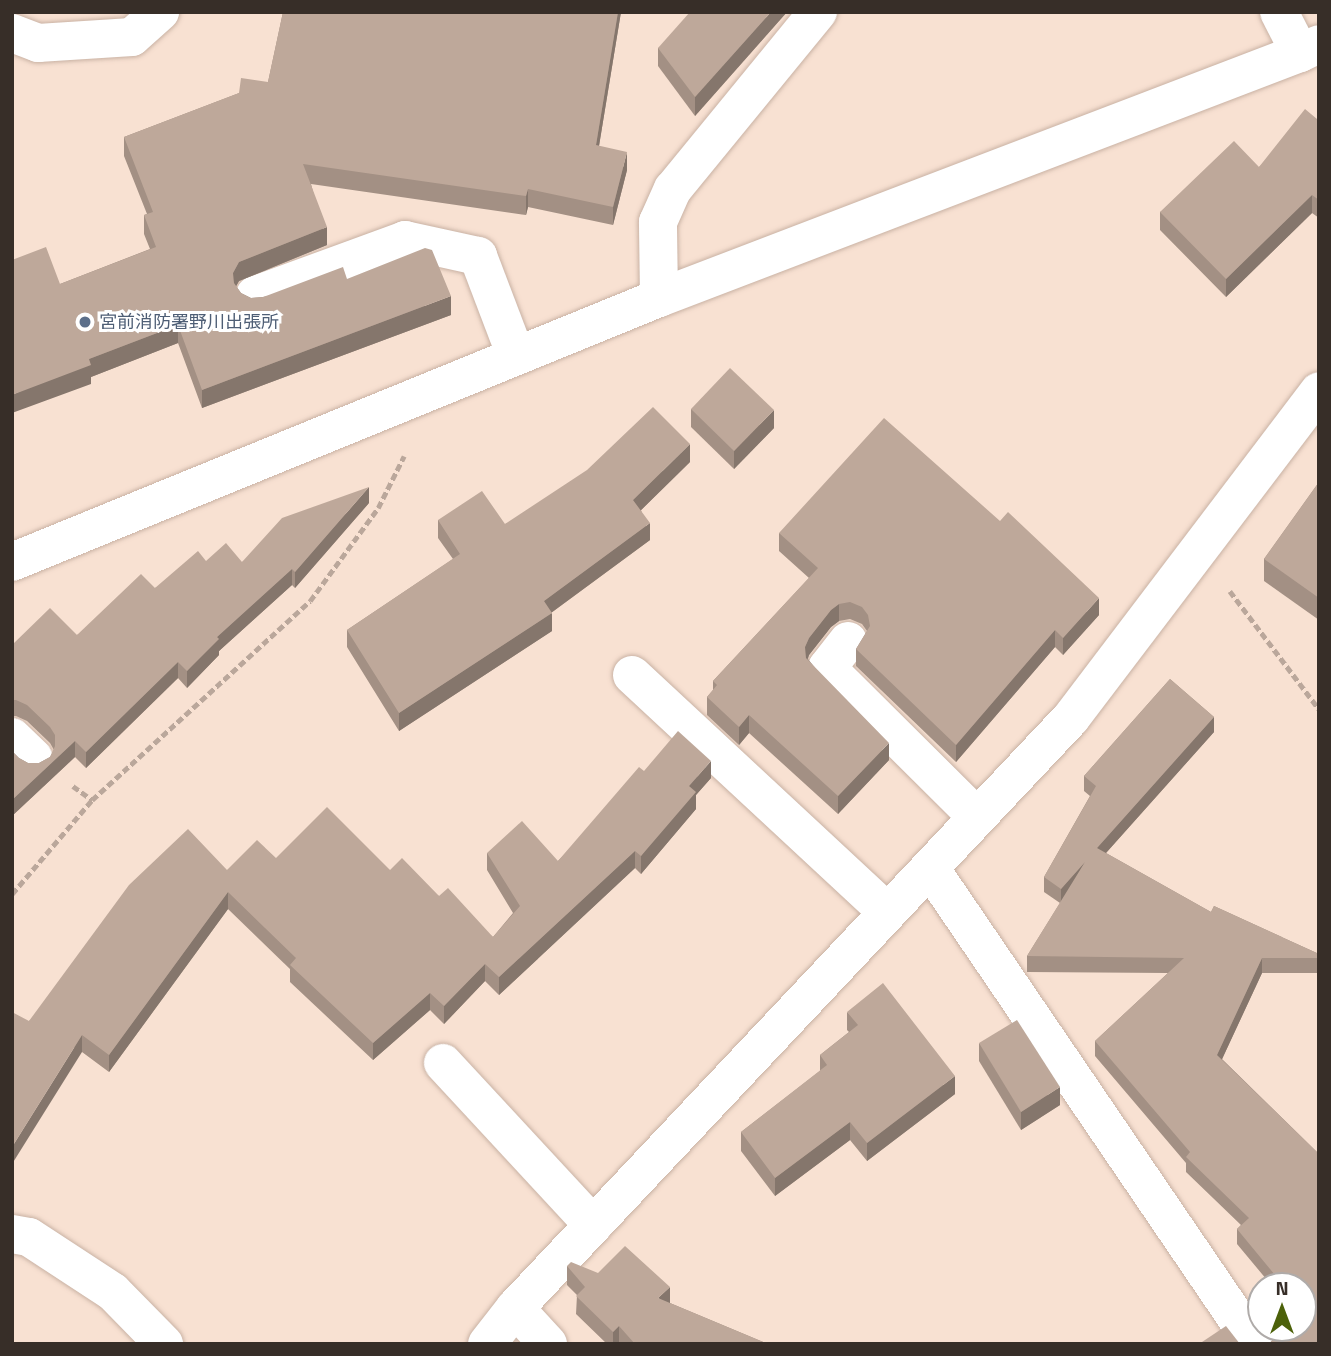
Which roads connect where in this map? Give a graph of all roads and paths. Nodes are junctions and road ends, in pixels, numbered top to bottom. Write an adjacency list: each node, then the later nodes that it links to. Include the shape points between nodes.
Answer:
1 (160, 12): 4 (street, via 132,37 38,43)
2 (818, 12): 7 (street, via 673,189 658,222)
3 (1279, 12): 5 (street)
4 (12, 33)
5 (1310, 49): 7 (street)
6 (255, 295): 8 (street, via 405,240 478,256)
7 (659, 298): 8 (street)
8 (516, 356): 12 (street)
9 (1319, 391): 11 (street)
10 (405, 455): 18 (path, via 378,508 310,601 92,800)
11 (1197, 549): 15 (path); 16 (street, via 1071,718)
12 (12, 562)
13 (848, 641): 16 (street, via 827,668)
14 (632, 675): 19 (street)
15 (1319, 709)
16 (977, 817): 17 (street)
17 (930, 868): 19 (street); 27 (street)
18 (12, 894)
19 (887, 912): 21 (street)
20 (443, 1063): 21 (street)
21 (593, 1225): 23 (street)
22 (12, 1234): 24 (street, via 29,1237 113,1292)
23 (515, 1308): 25 (street); 26 (street)
24 (164, 1344)
25 (487, 1344)
26 (548, 1344)
27 (1254, 1344)

